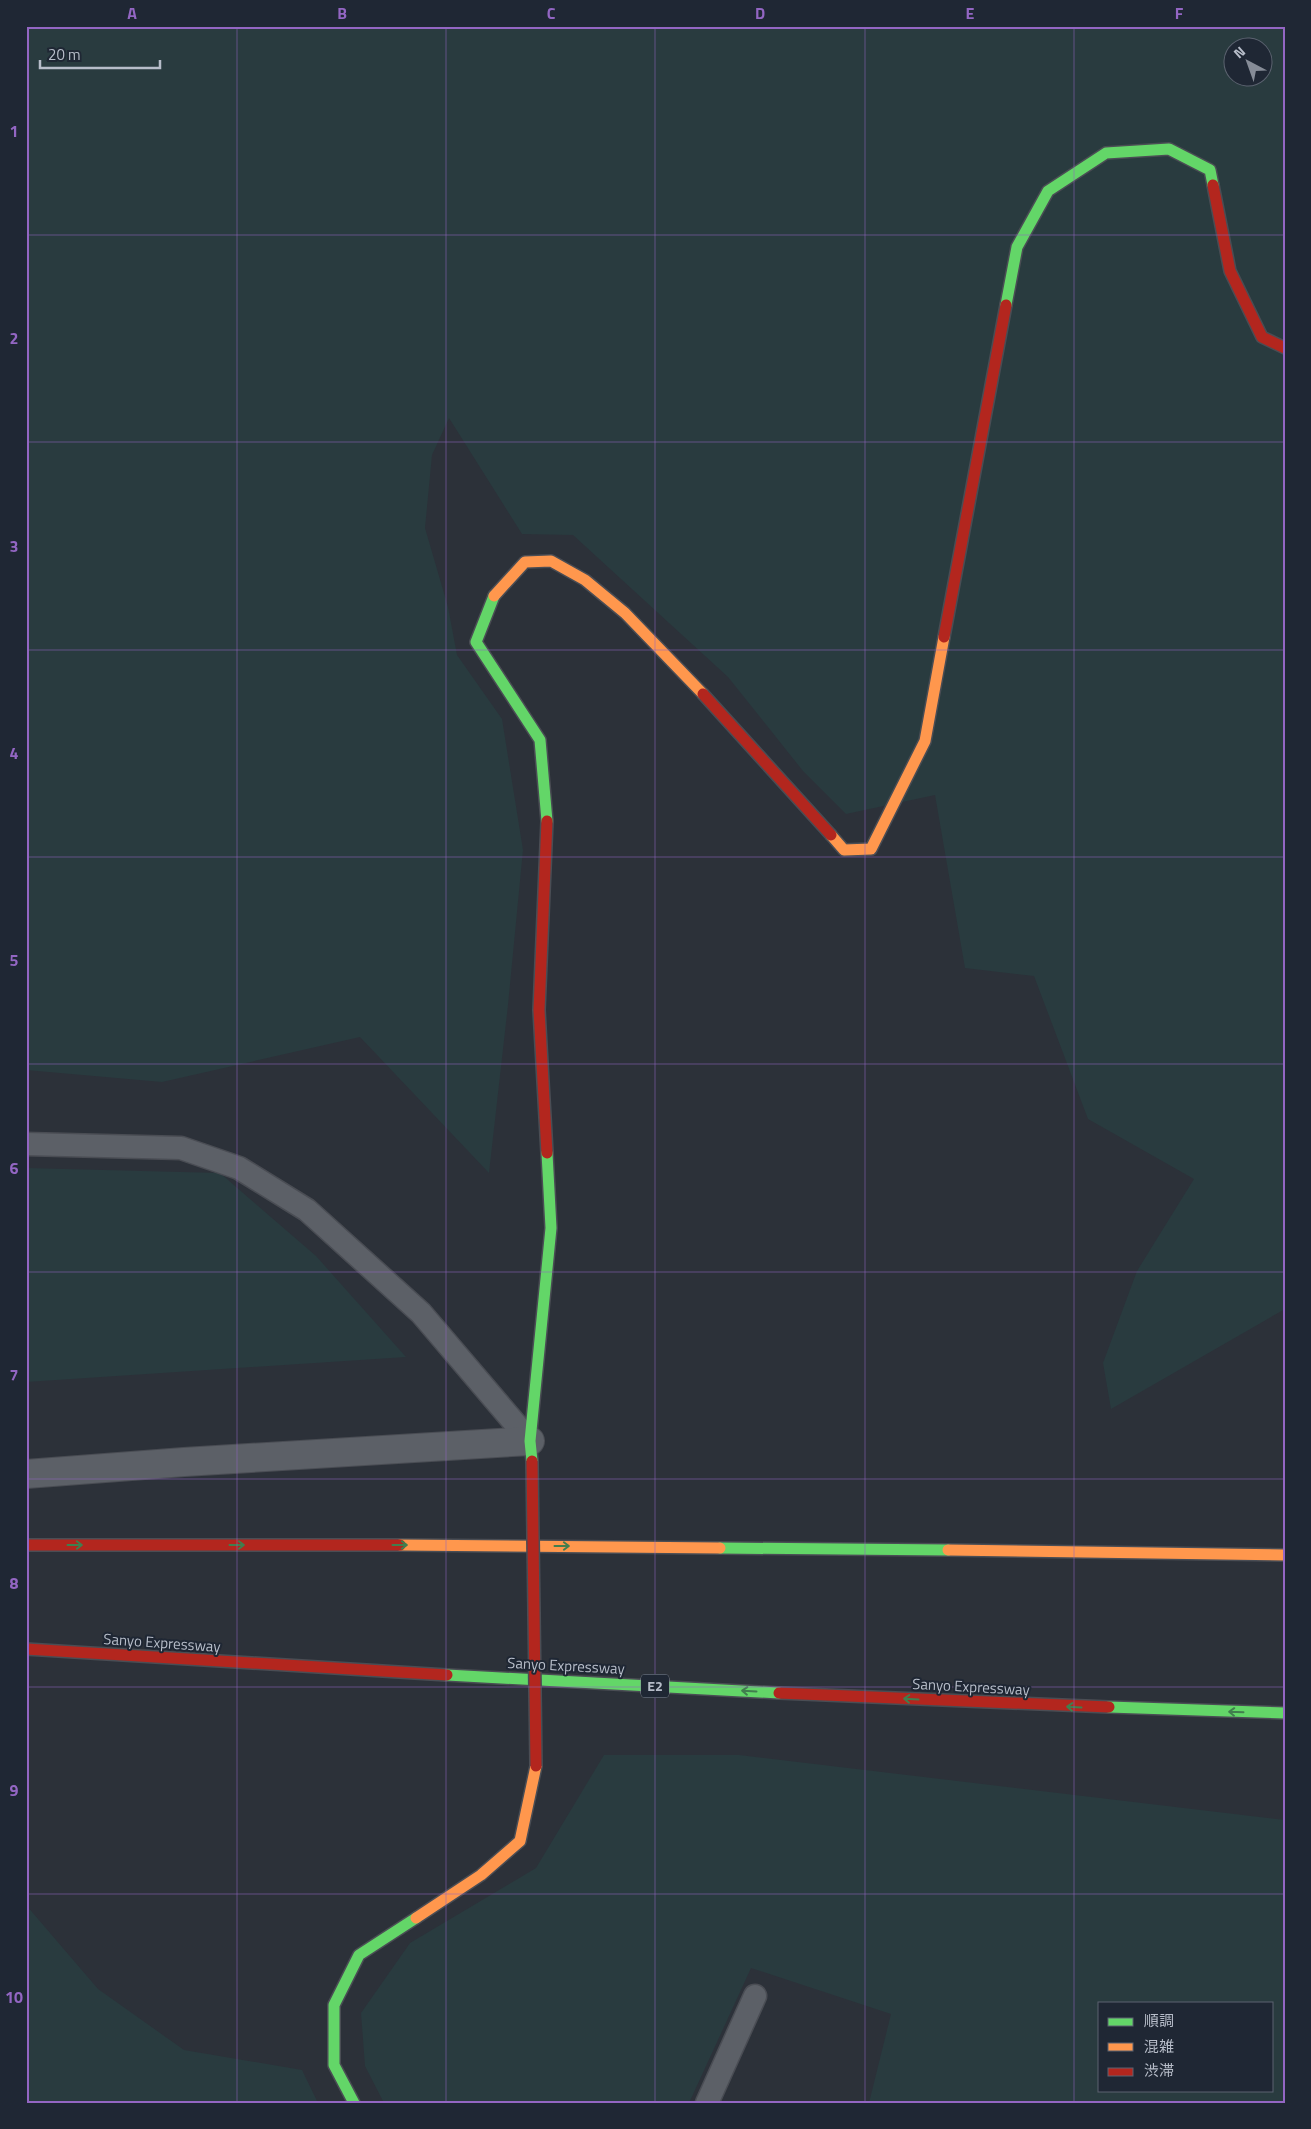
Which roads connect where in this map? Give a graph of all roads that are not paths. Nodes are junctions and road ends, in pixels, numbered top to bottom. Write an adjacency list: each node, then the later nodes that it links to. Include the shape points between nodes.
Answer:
1 (1285, 348): 3 (main road, via 1262,337 1230,271 1210,170 1169,149 1106,153 1048,190 1017,247 925,741 871,849 844,850 714,706 625,614 585,580 551,561 525,562 491,599 476,642 540,740 547,822 539,1010 550,1228)
2 (26, 1144): 3 (lane, via 181,1148 239,1168 307,1210 421,1313)
3 (531, 1451): 4 (street, via 184,1462); 10 (main road, bridge, via 536,1766 520,1842 481,1875 359,1955 334,2005 334,2065)
4 (26, 1474)
5 (26, 1545): 6 (main road, one-way to 6, via 366,1544)
6 (1285, 1554)
7 (26, 1649): 8 (main road, Sanyo Expressway / E2, one-way to 7, via 807,1694)
8 (1285, 1713)
9 (755, 1996): 11 (lane)
10 (354, 2103)
11 (707, 2103)

